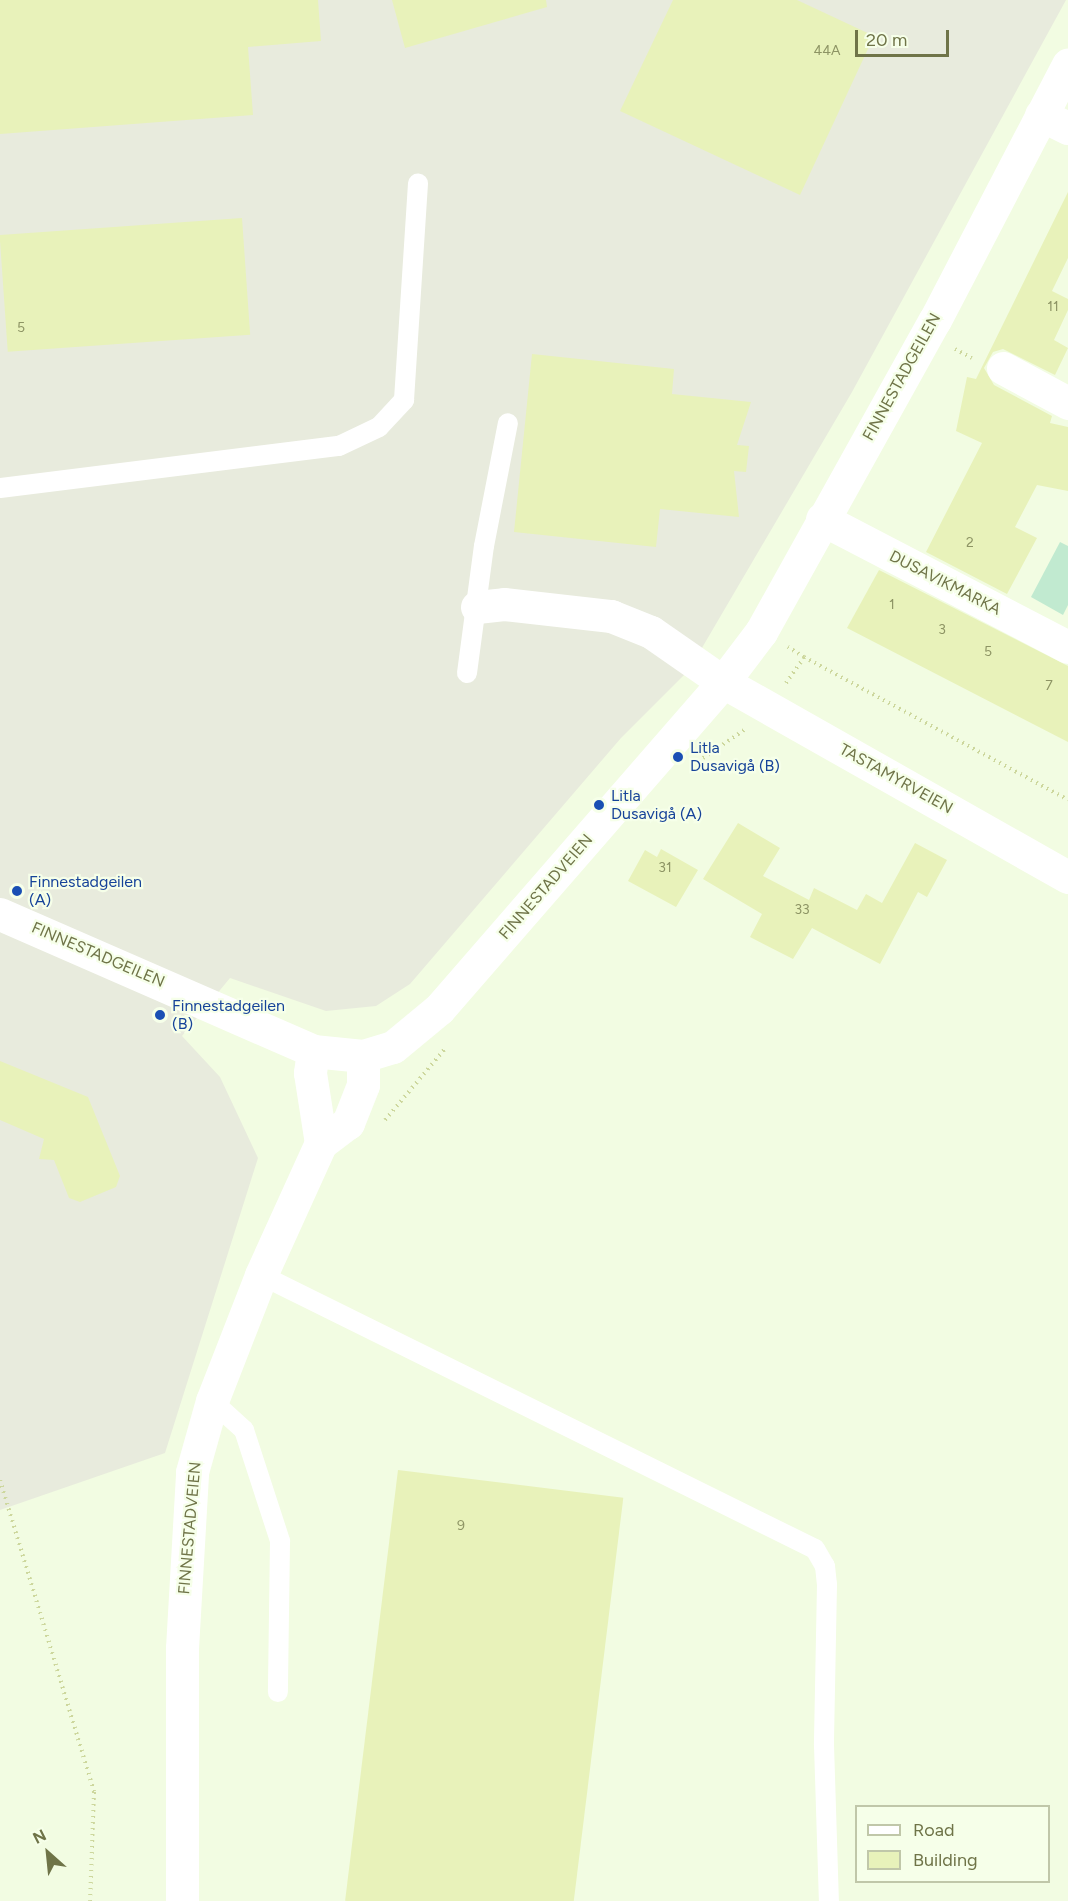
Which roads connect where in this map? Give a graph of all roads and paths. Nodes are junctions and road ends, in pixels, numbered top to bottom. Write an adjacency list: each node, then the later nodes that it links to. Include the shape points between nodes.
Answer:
1 (1068, 65): 2 (street, FINNESTADGEILEN)
2 (1054, 122): 8 (street, FINNESTADGEILEN)
3 (418, 183): 7 (lane, via 404,400 379,427 339,446)
4 (1004, 368): 5 (street)
5 (1068, 403)
6 (508, 423): 9 (lane, via 484,546)
7 (0, 488)
8 (822, 519): 11 (street, DUSAVIKMARKA); 14 (street, FINNESTADGEILEN, via 761,632)
9 (477, 607): 13 (lane); 14 (street, via 504,604 611,616 651,632)
10 (793, 638): 12 (path, via 788,647)
11 (1068, 647)
12 (804, 657): 15 (path); 16 (path)
13 (467, 673)
14 (723, 682): 17 (street, TASTAMYRVEIEN); 20 (street, FINNESTADVEIEN, via 439,1009 393,1047)
15 (780, 691)
16 (1068, 800)
17 (1068, 877)
18 (0, 914): 19 (street, FINNESTADGEILEN)
19 (314, 1051): 20 (street, FINNESTADGEILEN); 21 (street, via 310,1073)
20 (363, 1056): 21 (street, FINNESTADVEIEN, via 363,1085 348,1123)
21 (321, 1143): 22 (street, FINNESTADVEIEN)
22 (261, 1275): 23 (street, FINNESTADVEIEN); 28 (lane, via 815,1549 825,1566 827,1584 824,1745)
23 (212, 1401): 25 (lane, via 244,1430 280,1541); 27 (street, FINNESTADVEIEN, via 192,1472 182,1648)
24 (0, 1480): 26 (path, via 94,1792)
25 (278, 1692)
26 (90, 1901)
27 (182, 1901)
28 (829, 1901)

